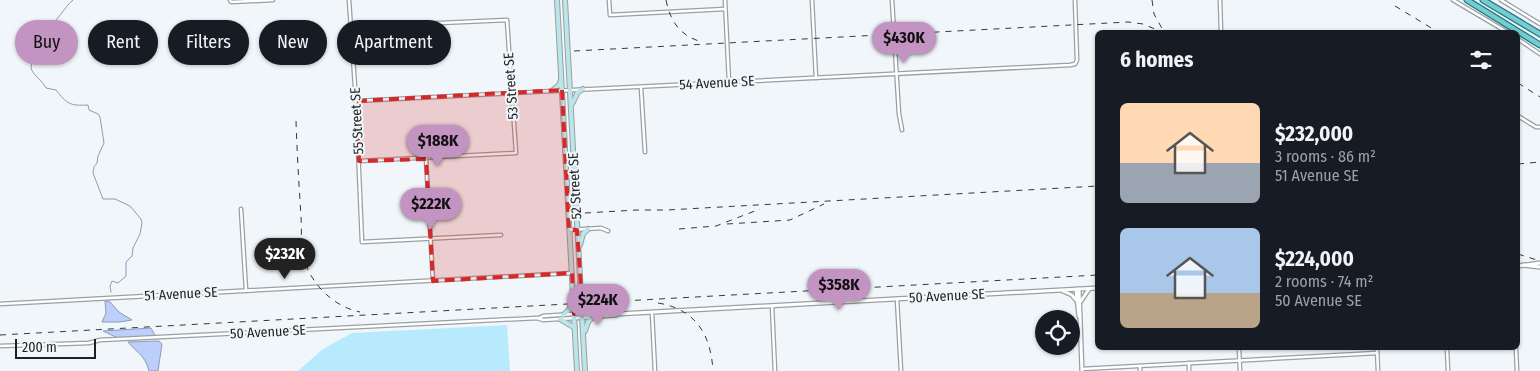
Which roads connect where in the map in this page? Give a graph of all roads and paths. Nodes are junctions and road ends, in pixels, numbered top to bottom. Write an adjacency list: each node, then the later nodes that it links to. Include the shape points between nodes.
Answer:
1 (272, 0): 15 (street)
2 (349, 0): 17 (street, 55 Street SE)
3 (557, 0): 30 (main road, 52 Street SE)
4 (566, 0): 34 (main road, 52 Street SE)
5 (610, 0): 16 (street, via 610,15)
6 (725, 0): 16 (street)
7 (812, 0): 31 (street)
8 (892, 0): 29 (street)
9 (1075, 0): 29 (street, 54 Avenue SE, via 1077,62 1070,65)
10 (1220, 0): 20 (street)
11 (1453, 0): 21 (street)
12 (1467, 0): 22 (main road)
13 (1483, 0): 24 (main road)
14 (1501, 0): 19 (street)
15 (231, 1)
16 (725, 9): 32 (street)
17 (350, 20)
18 (451, 23): 38 (street, 53 Street SE, via 507,20)
19 (1540, 24)
20 (1222, 30)
21 (1504, 30)
22 (1516, 30)
23 (1520, 33): 26 (main road)
24 (1540, 34)
25 (1520, 40): 27 (street)
26 (1540, 45)
27 (1540, 54)
28 (354, 65): 39 (street, 55 Street SE)
29 (896, 74): 31 (street, 54 Avenue SE); 43 (street)
30 (561, 78): 36 (main road); 37 (main road, 52 Street SE)
31 (816, 78): 32 (street, 54 Avenue SE)
32 (730, 82): 33 (street, 54 Avenue SE)
33 (641, 88): 35 (street, 54 Avenue SE); 44 (street)
34 (570, 89): 35 (street, 54 Avenue SE); 37 (street, 54 Avenue SE); 40 (main road, 52 Street SE)
35 (583, 89): 40 (main road)
36 (554, 90): 37 (street, 54 Avenue SE); 38 (street, 54 Avenue SE)
37 (562, 90): 49 (main road, 52 Street SE)
38 (512, 93): 39 (street, 54 Avenue SE); 45 (street, 53 Street SE, via 516,153)
39 (356, 101): 46 (street, 55 Street SE)
40 (571, 106): 50 (main road, 52 Street SE)
41 (1520, 117): 42 (street)
42 (1540, 127)
43 (902, 130)
44 (644, 152)
45 (426, 159): 46 (street); 53 (street)
46 (359, 162): 53 (street, 55 Street SE, via 362,242)
47 (241, 209): 64 (street)
48 (588, 229): 50 (street); 51 (street); 54 (main road)
49 (569, 230): 50 (street); 59 (main road, 52 Street SE)
50 (577, 230): 54 (main road, 52 Street SE)
51 (608, 231)
52 (501, 235): 53 (street)
53 (432, 238): 60 (street)
54 (579, 248): 74 (main road, 52 Street SE)
55 (1540, 262): 56 (street)
56 (1523, 265): 57 (street); 58 (street)
57 (1520, 266)
58 (1540, 267)
59 (572, 273): 60 (street, 51 Avenue SE); 66 (main road, 52 Street SE)
60 (434, 281): 64 (street, 51 Avenue SE)
61 (1095, 288): 63 (street, 50 Avenue SE)
62 (1078, 289): 63 (street, 50 Avenue SE); 65 (street, 50 Avenue SE); 68 (street)
63 (1089, 289): 68 (street)
64 (246, 290): 69 (street, 51 Avenue SE)
65 (1060, 290): 67 (street, 50 Avenue SE); 68 (street)
66 (573, 299): 73 (main road, 52 Street SE); 75 (main road)
67 (897, 299): 70 (street, 50 Avenue SE); 93 (street)
68 (1078, 302): 88 (street)
69 (0, 304)
70 (772, 306): 71 (street, 50 Avenue SE); 92 (street)
71 (652, 312): 72 (street, 50 Avenue SE); 91 (street)
72 (617, 314): 74 (street, 50 Avenue SE); 76 (street, 50 Avenue SE)
73 (574, 316): 74 (street, 50 Avenue SE); 75 (street, 50 Avenue SE); 77 (main road, 52 Street SE)
74 (583, 316): 76 (street, 50 Avenue SE); 78 (main road, 52 Street SE)
75 (562, 317): 77 (main road); 79 (street, 50 Avenue SE)
76 (593, 317): 78 (main road)
77 (575, 328): 89 (main road, 52 Street SE)
78 (584, 335): 90 (main road, 52 Street SE)
79 (0, 346)
80 (1238, 350): 85 (street)
81 (1377, 350): 84 (street)
82 (1447, 350): 98 (street)
83 (1516, 350): 99 (street)
84 (1378, 353): 85 (street); 97 (street)
85 (1239, 361): 86 (street); 96 (street)
86 (1188, 363): 87 (street); 95 (street)
87 (1140, 366): 88 (street); 94 (street)
88 (1082, 370)
89 (577, 371)
90 (585, 371)
91 (655, 371)
92 (775, 371)
93 (901, 371)
94 (1140, 371)
95 (1189, 371)
96 (1240, 371)
97 (1378, 371)
98 (1448, 371)
99 (1517, 371)

